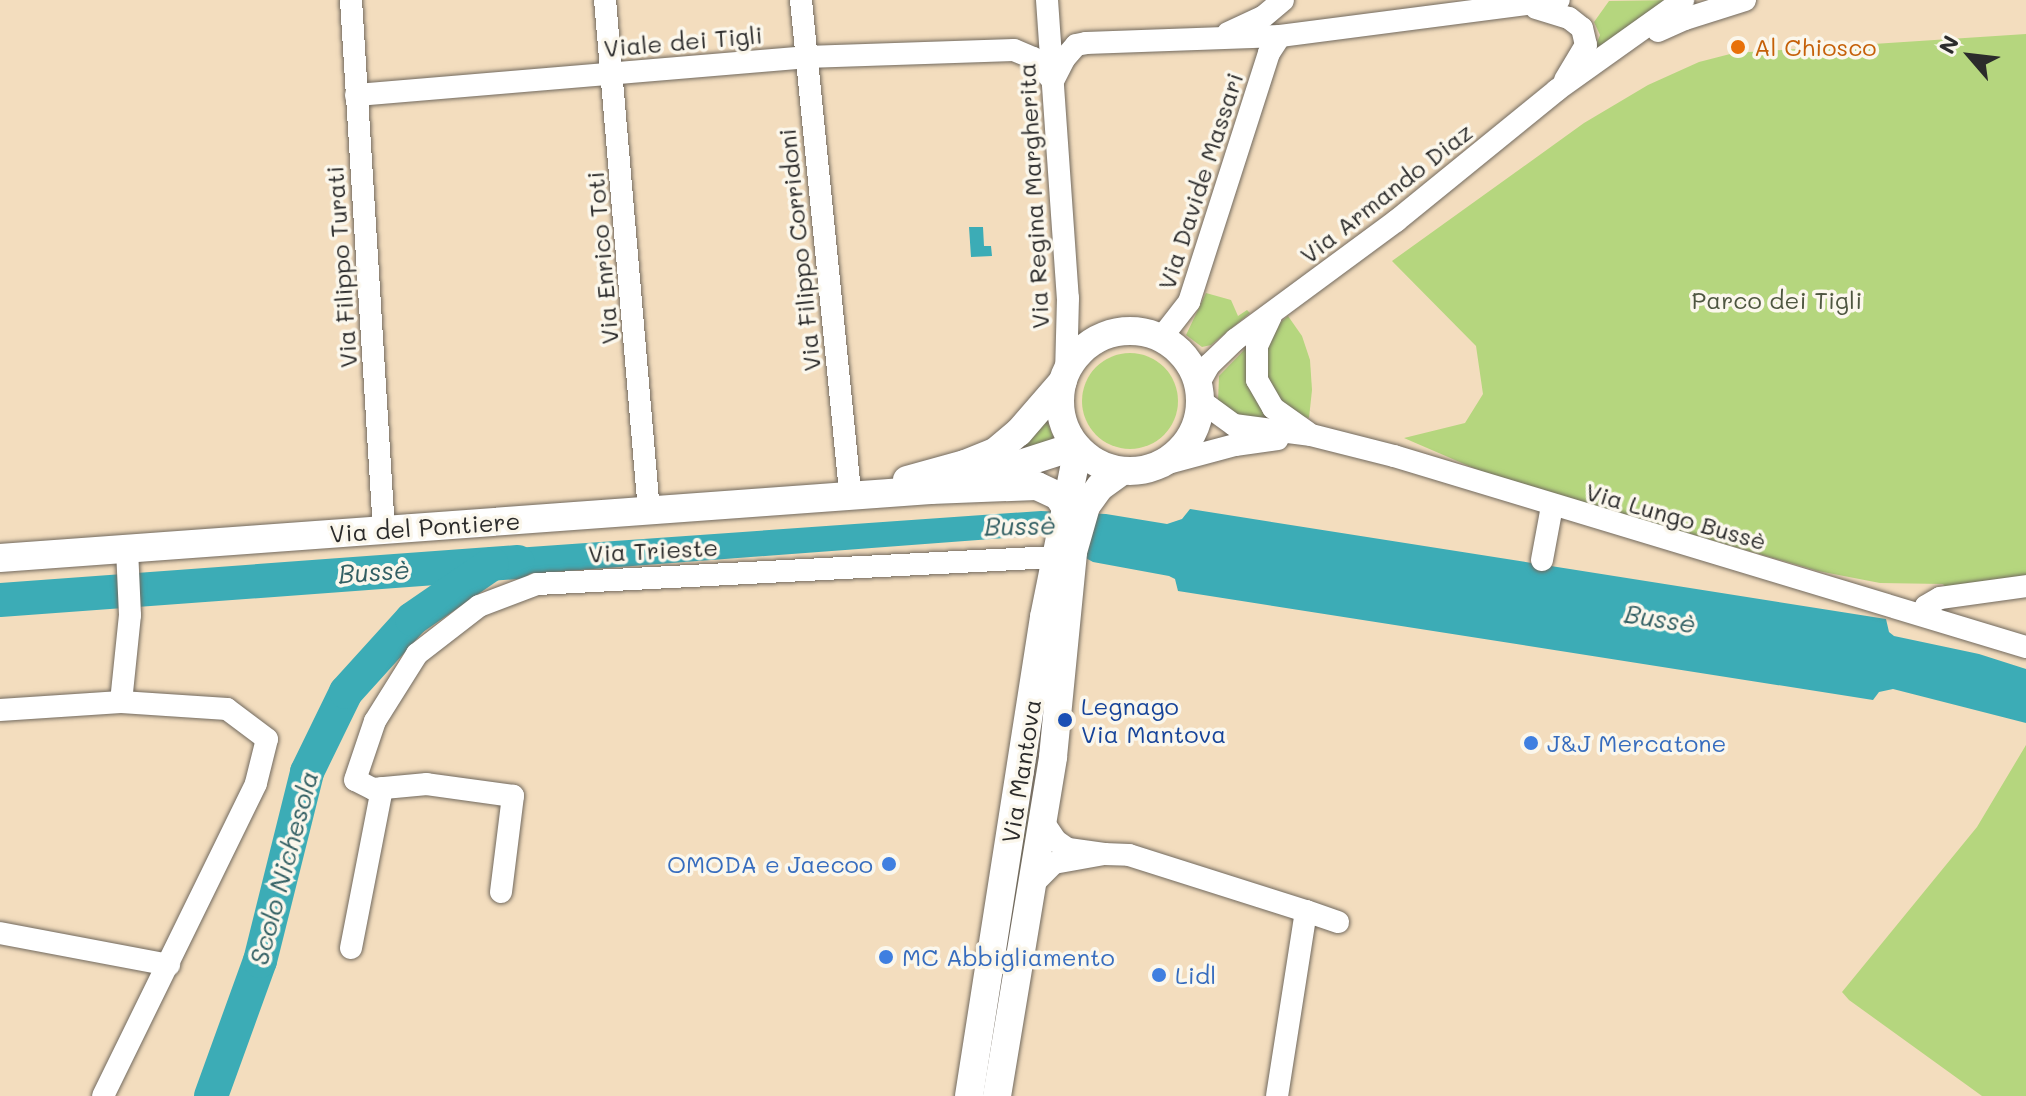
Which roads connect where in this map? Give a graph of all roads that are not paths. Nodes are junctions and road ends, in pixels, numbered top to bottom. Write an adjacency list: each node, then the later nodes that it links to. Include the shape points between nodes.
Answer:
1 (351, 0): 21 (street, Via Filippo Turati)
2 (605, 0): 18 (street, Via Enrico Toti)
3 (801, 0): 17 (street, Via Filippo Corridoni)
4 (1283, 0): 13 (street, Via Davide Massari, via 1263,17)
5 (1293, 0): 11 (street, via 1301,14)
6 (1559, 0): 9 (street)
7 (1683, 0): 16 (street, Via Armando Diaz)
8 (1745, 0): 16 (street, Via Armando Diaz, via 1685,19)
9 (1505, 7): 11 (street); 20 (street, via 1558,13 1582,28 1586,45)
10 (1048, 13): 14 (street, Via Regina Margherita, via 1063,39); 15 (street, via 1038,36); 19 (street, Via Regina Margherita)
11 (1324, 27): 12 (street)
12 (1280, 36): 13 (street); 23 (street, Via Davide Massari, via 1269,53 1189,302)
13 (1216, 38): 14 (street)
14 (1076, 45): 19 (street)
15 (1014, 50): 17 (street, Viale dei Tigli); 19 (street, via 1033,58)
16 (1613, 52): 20 (street, Via Armando Diaz)
17 (806, 57): 18 (street, Viale dei Tigli); 31 (street, Via Filippo Corridoni)
18 (612, 74): 21 (street, Viale dei Tigli); 34 (street, Via Enrico Toti)
19 (1053, 81): 24 (street, Via Regina Margherita, via 1068,298)
20 (1557, 90): 22 (street, Via Armando Diaz, via 1396,221)
21 (356, 95): 35 (street, Via Filippo Turati)
22 (1274, 311): 25 (street, Via Armando Diaz, via 1222,351); 26 (street, via 1257,346 1257,380 1273,408)
23 (1161, 338): 24 (main road, via 1141,331 1100,337 1082,349); 25 (main road, via 1182,353)
24 (1064, 377): 27 (main road, via 1063,421); 31 (main road, Via del Pontiere, via 1019,432 995,452 944,471)
25 (1200, 392): 26 (street, Via Lungo Bussè, via 1234,425); 28 (main road, via 1199,417 1186,443)
26 (1311, 435): 28 (street, Via Lungo Bussè, via 1235,445); 32 (street, Via Lungo Bussè)
27 (1077, 447): 29 (main road, via 1104,466); 30 (main road, Via del Pontiere); 33 (main road, Via Mantova)
28 (1160, 465): 29 (main road)
29 (1122, 471): 33 (main road, Via Mantova)
30 (931, 490): 31 (main road, Via del Pontiere); 33 (main road, Via del Pontiere, via 1037,486)
31 (850, 494): 34 (main road, Via del Pontiere)
32 (1552, 506): 39 (street); 41 (street, Via Lungo Bussè)
33 (1076, 507): 36 (main road, Via Mantova)
34 (649, 511): 35 (main road, Via del Pontiere)
35 (384, 530): 38 (main road, Via del Pontiere)
36 (1061, 551): 45 (street, Via Trieste, via 537,584 479,606 417,654 375,721 355,780); 46 (main road, Via Mantova, via 1057,728); 56 (main road, Via Mantova)
37 (0, 558): 38 (main road, Via del Pontiere)
38 (128, 558): 43 (street, via 130,615)
39 (1542, 560)
40 (2026, 586): 41 (street, via 1940,598 1926,606)
41 (1923, 615): 42 (street, Via Lungo Bussè)
42 (2026, 647)
43 (121, 702): 44 (street); 54 (street, via 227,709 267,739 256,783)
44 (0, 710)
45 (382, 788): 49 (street, via 427,784 513,796); 53 (street)
46 (1043, 822): 47 (street, via 1068,849); 48 (main road, Via Mantova)
47 (1104, 854): 48 (street, via 1054,863); 50 (street, via 1129,855)
48 (1032, 885): 57 (main road, Via Mantova)
49 (501, 892)
50 (1306, 911): 51 (street); 58 (street)
51 (1338, 922)
52 (0, 933): 54 (street)
53 (351, 948)
54 (169, 965): 55 (street)
55 (103, 1096)
56 (969, 1096)
57 (997, 1096)
58 (1277, 1096)

